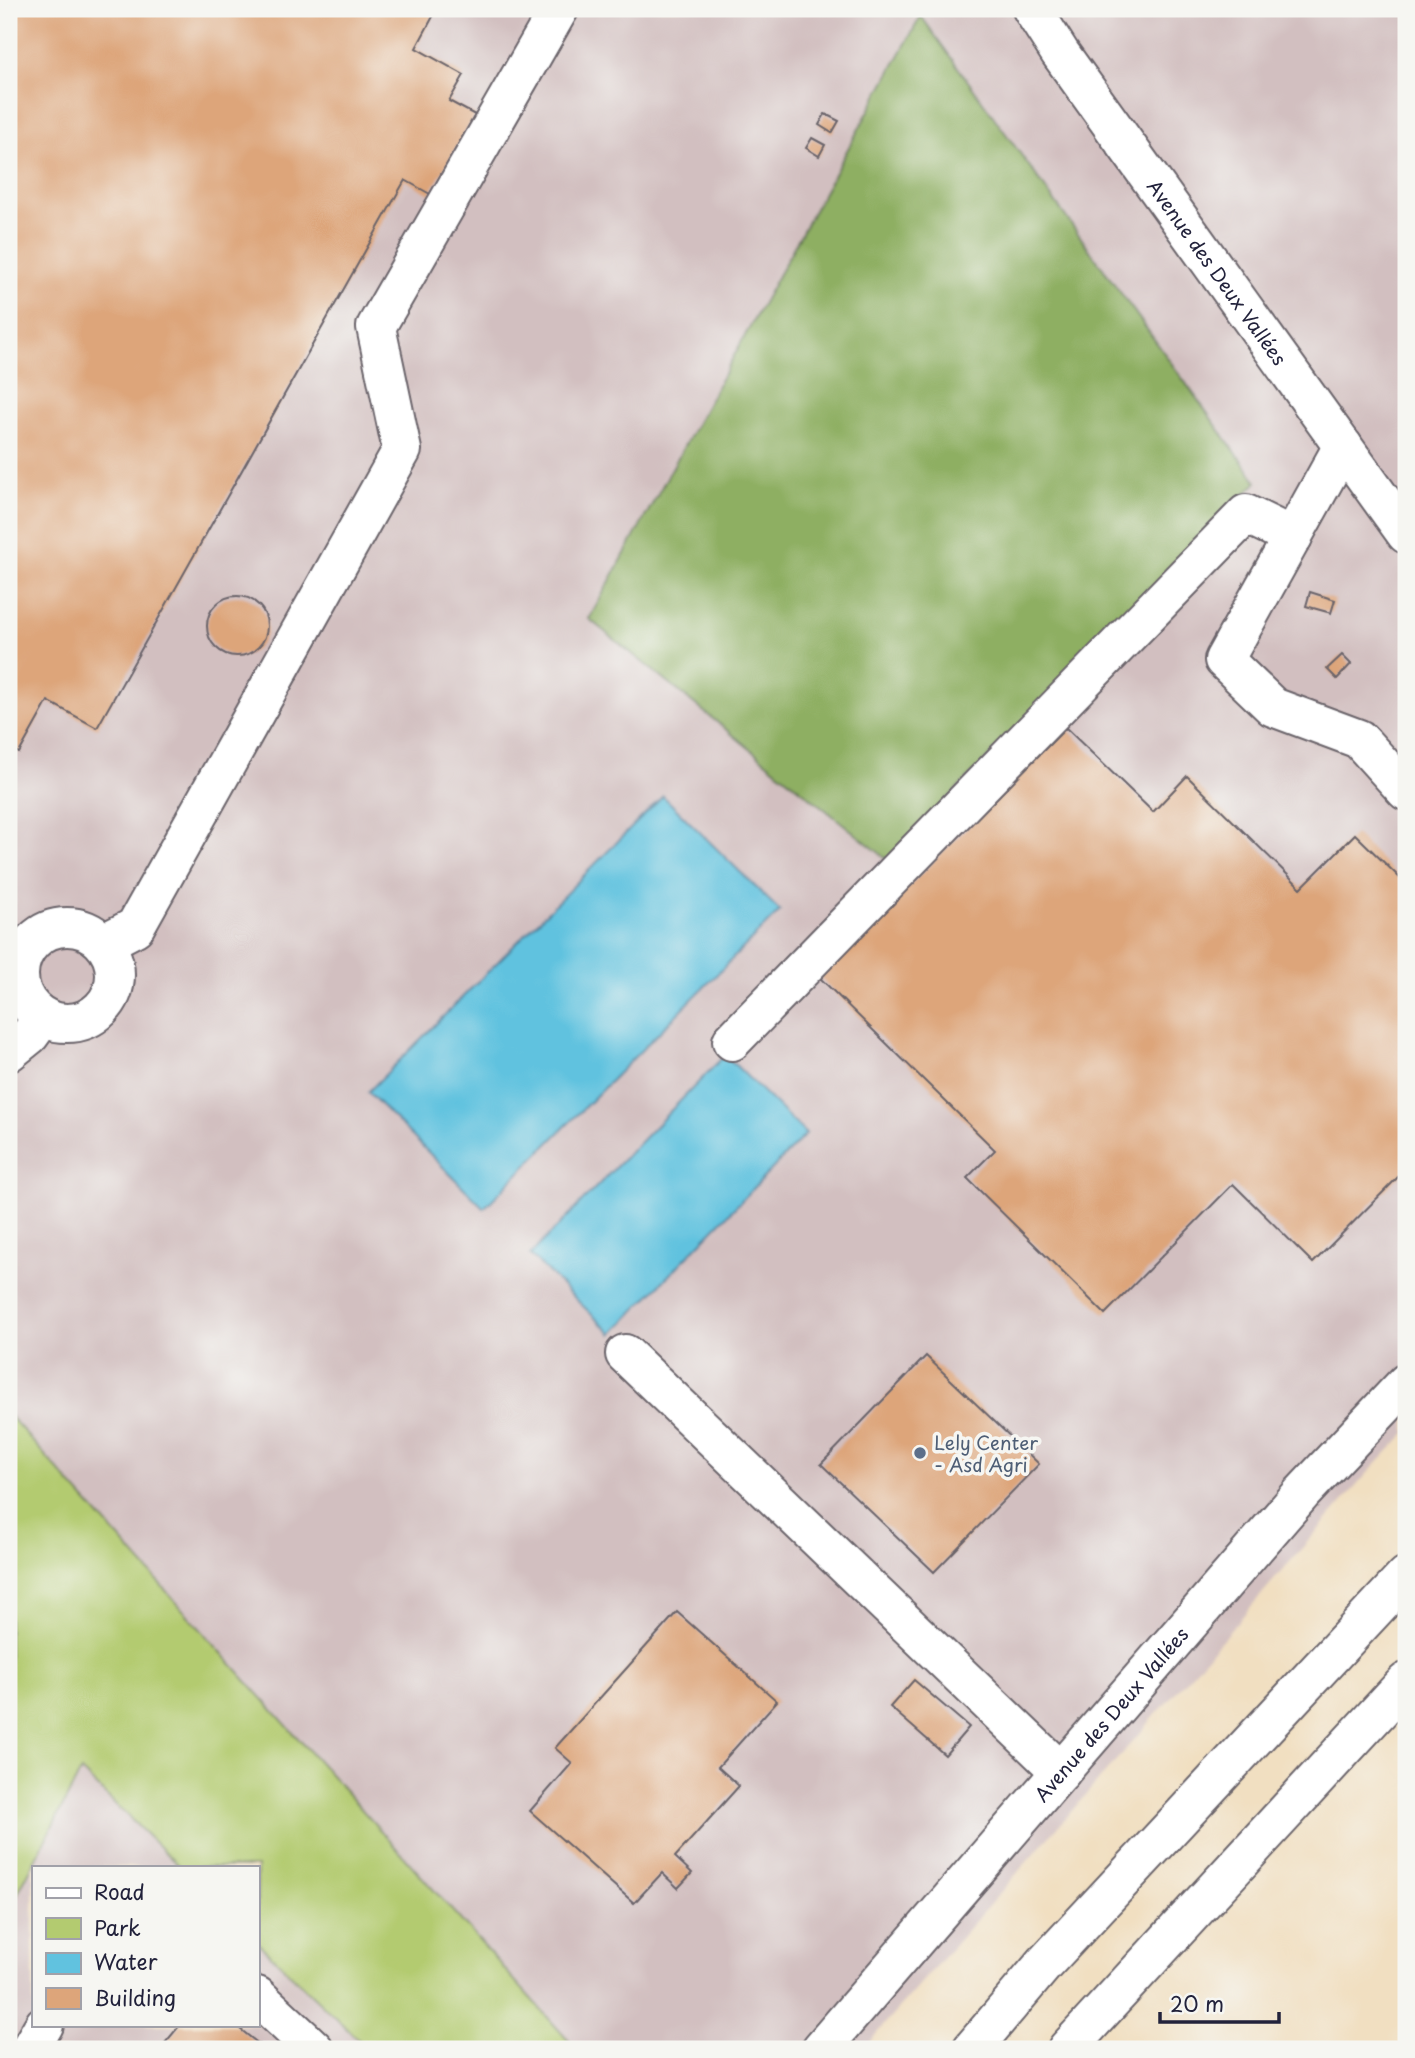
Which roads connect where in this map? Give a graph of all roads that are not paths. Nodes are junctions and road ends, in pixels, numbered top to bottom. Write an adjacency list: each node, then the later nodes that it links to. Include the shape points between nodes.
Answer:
1 (559, 9): 7 (main road, via 376,327 402,450 135,927)
2 (1032, 9): 3 (main road, Avenue des Deux Vallées)
3 (1343, 446): 4 (main road, Avenue des Deux Vallées); 5 (main road)
4 (1406, 534)
5 (1293, 537): 6 (main road, via 1224,660 1273,708 1359,739); 10 (main road, via 1247,514)
6 (1406, 791)
7 (104, 943): 8 (main road, via 92,933 65,926 51,929); 9 (main road, via 116,970 109,999 100,1011 72,1022)
8 (15, 956): 9 (main road, via 22,992)
9 (43, 1017): 11 (main road)
10 (732, 1041)
11 (9, 1052)
12 (625, 1354): 16 (main road)
13 (1406, 1383): 16 (main road, Avenue des Deux Vallées, via 1302,1493)
14 (1406, 1576): 22 (main road, via 1045,1963)
15 (1406, 1682): 23 (main road)
16 (1060, 1772): 21 (main road, Avenue des Deux Vallées)
17 (259, 1998): 20 (main road)
18 (43, 2026): 19 (main road)
19 (30, 2049)
20 (314, 2049)
21 (821, 2049)
22 (972, 2049)
23 (1067, 2049)

